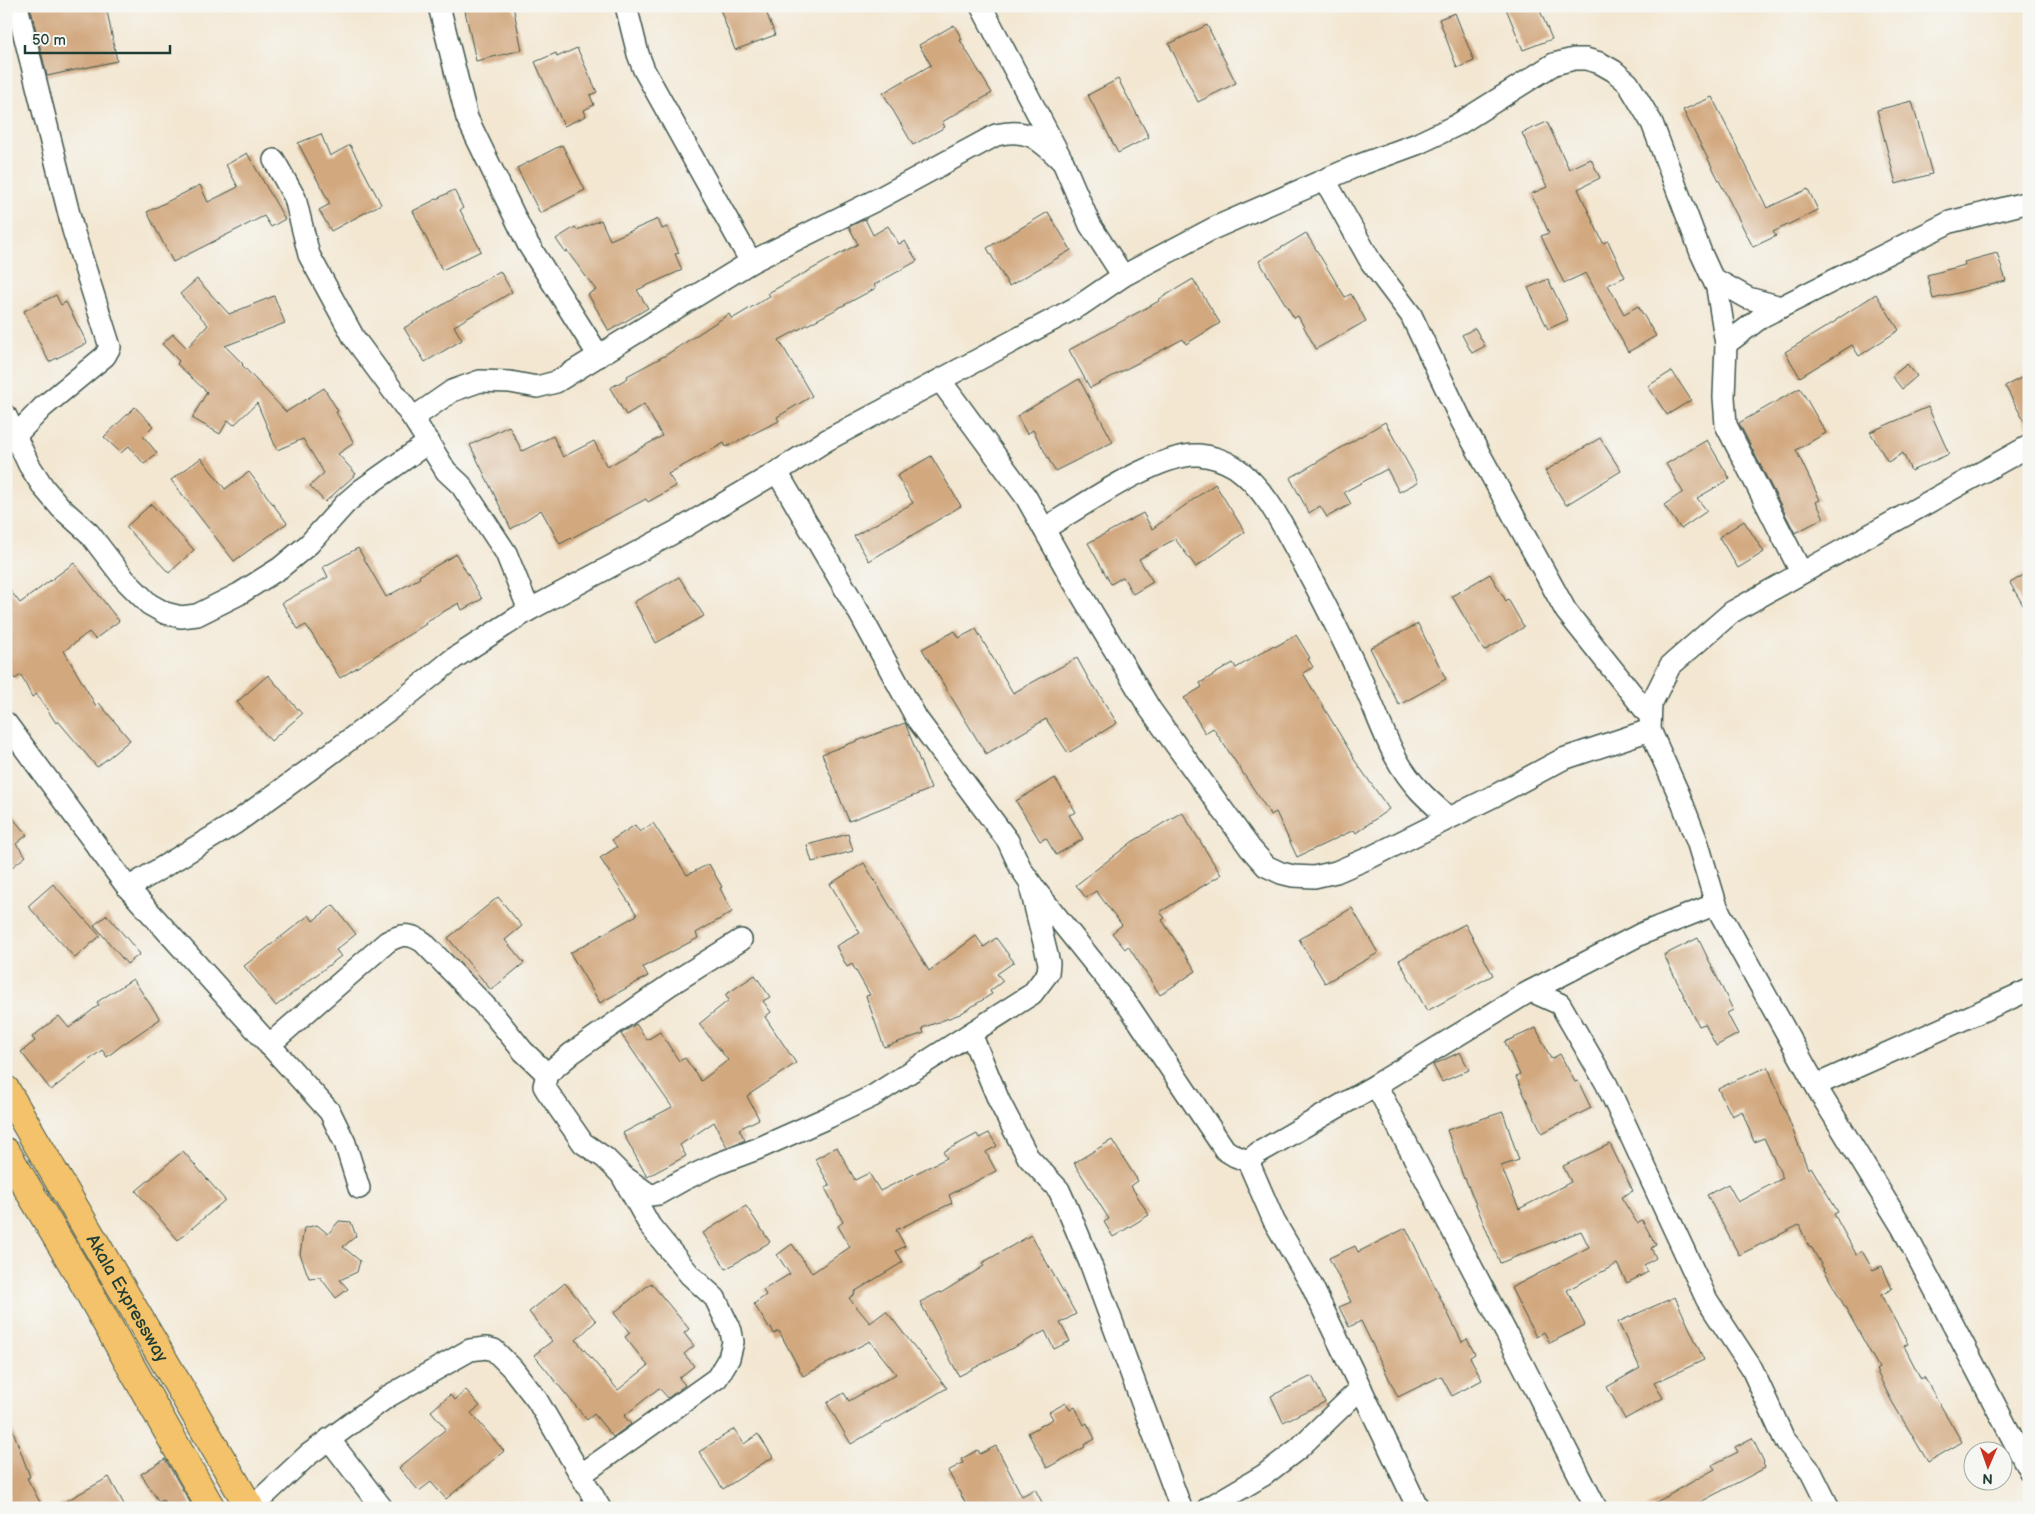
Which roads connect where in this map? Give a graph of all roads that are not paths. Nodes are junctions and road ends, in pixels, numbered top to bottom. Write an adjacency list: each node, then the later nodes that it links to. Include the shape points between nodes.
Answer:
1 (17, 6): 18 (street, via 73,230 110,347 105,356 43,407)
2 (439, 6): 14 (street, via 467,118 528,244)
3 (626, 6): 9 (street, via 644,70)
4 (981, 6): 6 (street)
5 (274, 160): 17 (street, via 295,198 309,255 354,338)
6 (1063, 162): 9 (street, via 1038,138 1011,131 996,134 876,200); 10 (street, via 1090,225)
7 (1324, 180): 10 (street, via 1214,228); 11 (street, via 1457,125 1554,64 1586,59 1614,71 1628,83 1641,102); 26 (street, via 1371,262 1411,315 1462,422 1566,611)
8 (2029, 202): 12 (street, via 1950,222)
9 (751, 262): 14 (street)
10 (1123, 276): 15 (street, via 1078,306)
11 (1714, 279): 12 (street, via 1748,298); 13 (street)
12 (1781, 307): 13 (street, via 1763,316)
13 (1726, 344): 23 (street, via 1726,425)
14 (599, 356): 17 (street, via 556,382 537,387 480,381 452,391)
15 (940, 380): 21 (street, via 826,440); 22 (street, via 1026,498)
16 (6, 416): 18 (street)
17 (413, 418): 19 (street)
18 (16, 435): 19 (street, via 29,465 44,488 89,532 126,580 149,604 181,617 197,615 280,568 309,544 361,490)
19 (429, 442): 24 (street, via 506,554)
20 (2029, 446): 23 (street)
21 (777, 472): 24 (street, via 669,535); 28 (street, via 917,719 1008,841)
22 (1044, 529): 27 (street, via 1150,709 1266,866 1294,876 1314,877 1336,872); 27 (street, via 1151,466 1199,455 1222,460 1235,468 1254,485 1276,513 1366,689 1395,756 1416,789)
23 (1801, 572): 26 (street, via 1732,612 1670,666 1651,704)
24 (529, 610): 29 (street, via 453,659 317,765 234,824)
25 (6, 723): 29 (street)
26 (1650, 723): 27 (street, via 1563,759); 30 (street, via 1695,836)
27 (1449, 818)
28 (1029, 880): 36 (street, via 1047,950 1048,972 1032,994); 43 (street, via 1130,1008 1225,1150)
29 (128, 888): 37 (street)
30 (1716, 904): 32 (street, via 1641,934); 40 (street)
31 (741, 940): 38 (street, via 671,984)
32 (1565, 974): 34 (street); 35 (street)
33 (2029, 990): 40 (street)
34 (1531, 991): 35 (street); 39 (street)
35 (1560, 1004): 58 (street, via 1620,1112 1707,1300 1752,1369 1784,1439 1811,1472)
36 (971, 1034): 44 (street, via 873,1096 691,1176 658,1194 650,1194); 54 (street, via 999,1101 1028,1157 1059,1190 1068,1210)
37 (269, 1045): 38 (street, via 387,942 405,934 423,942); 45 (street, via 330,1112 345,1143)
38 (547, 1074): 44 (street, via 544,1086 576,1134)
39 (1376, 1085): 43 (street); 57 (street)
40 (1816, 1085): 48 (street, via 1902,1227)
41 (6, 1090): 51 (main road, Akala Expressway)
42 (6, 1152): 50 (main road, Akala Expressway)
43 (1248, 1161): 46 (street, via 1274,1222 1311,1284)
44 (621, 1174): 49 (street, via 650,1226 690,1275 715,1298 733,1342 729,1358 717,1378)
45 (359, 1188)
46 (1361, 1388): 55 (street, via 1298,1449 1264,1475); 56 (street)
47 (329, 1440): 49 (street, via 387,1397 470,1350 486,1348 494,1350 512,1368 537,1400); 51 (street); 52 (street)
48 (2029, 1470)
49 (582, 1474): 53 (street)
50 (211, 1508)
51 (251, 1508)
52 (382, 1508)
53 (600, 1508)
54 (1181, 1508)
55 (1208, 1508)
56 (1418, 1508)
57 (1596, 1508)
58 (1829, 1508)

